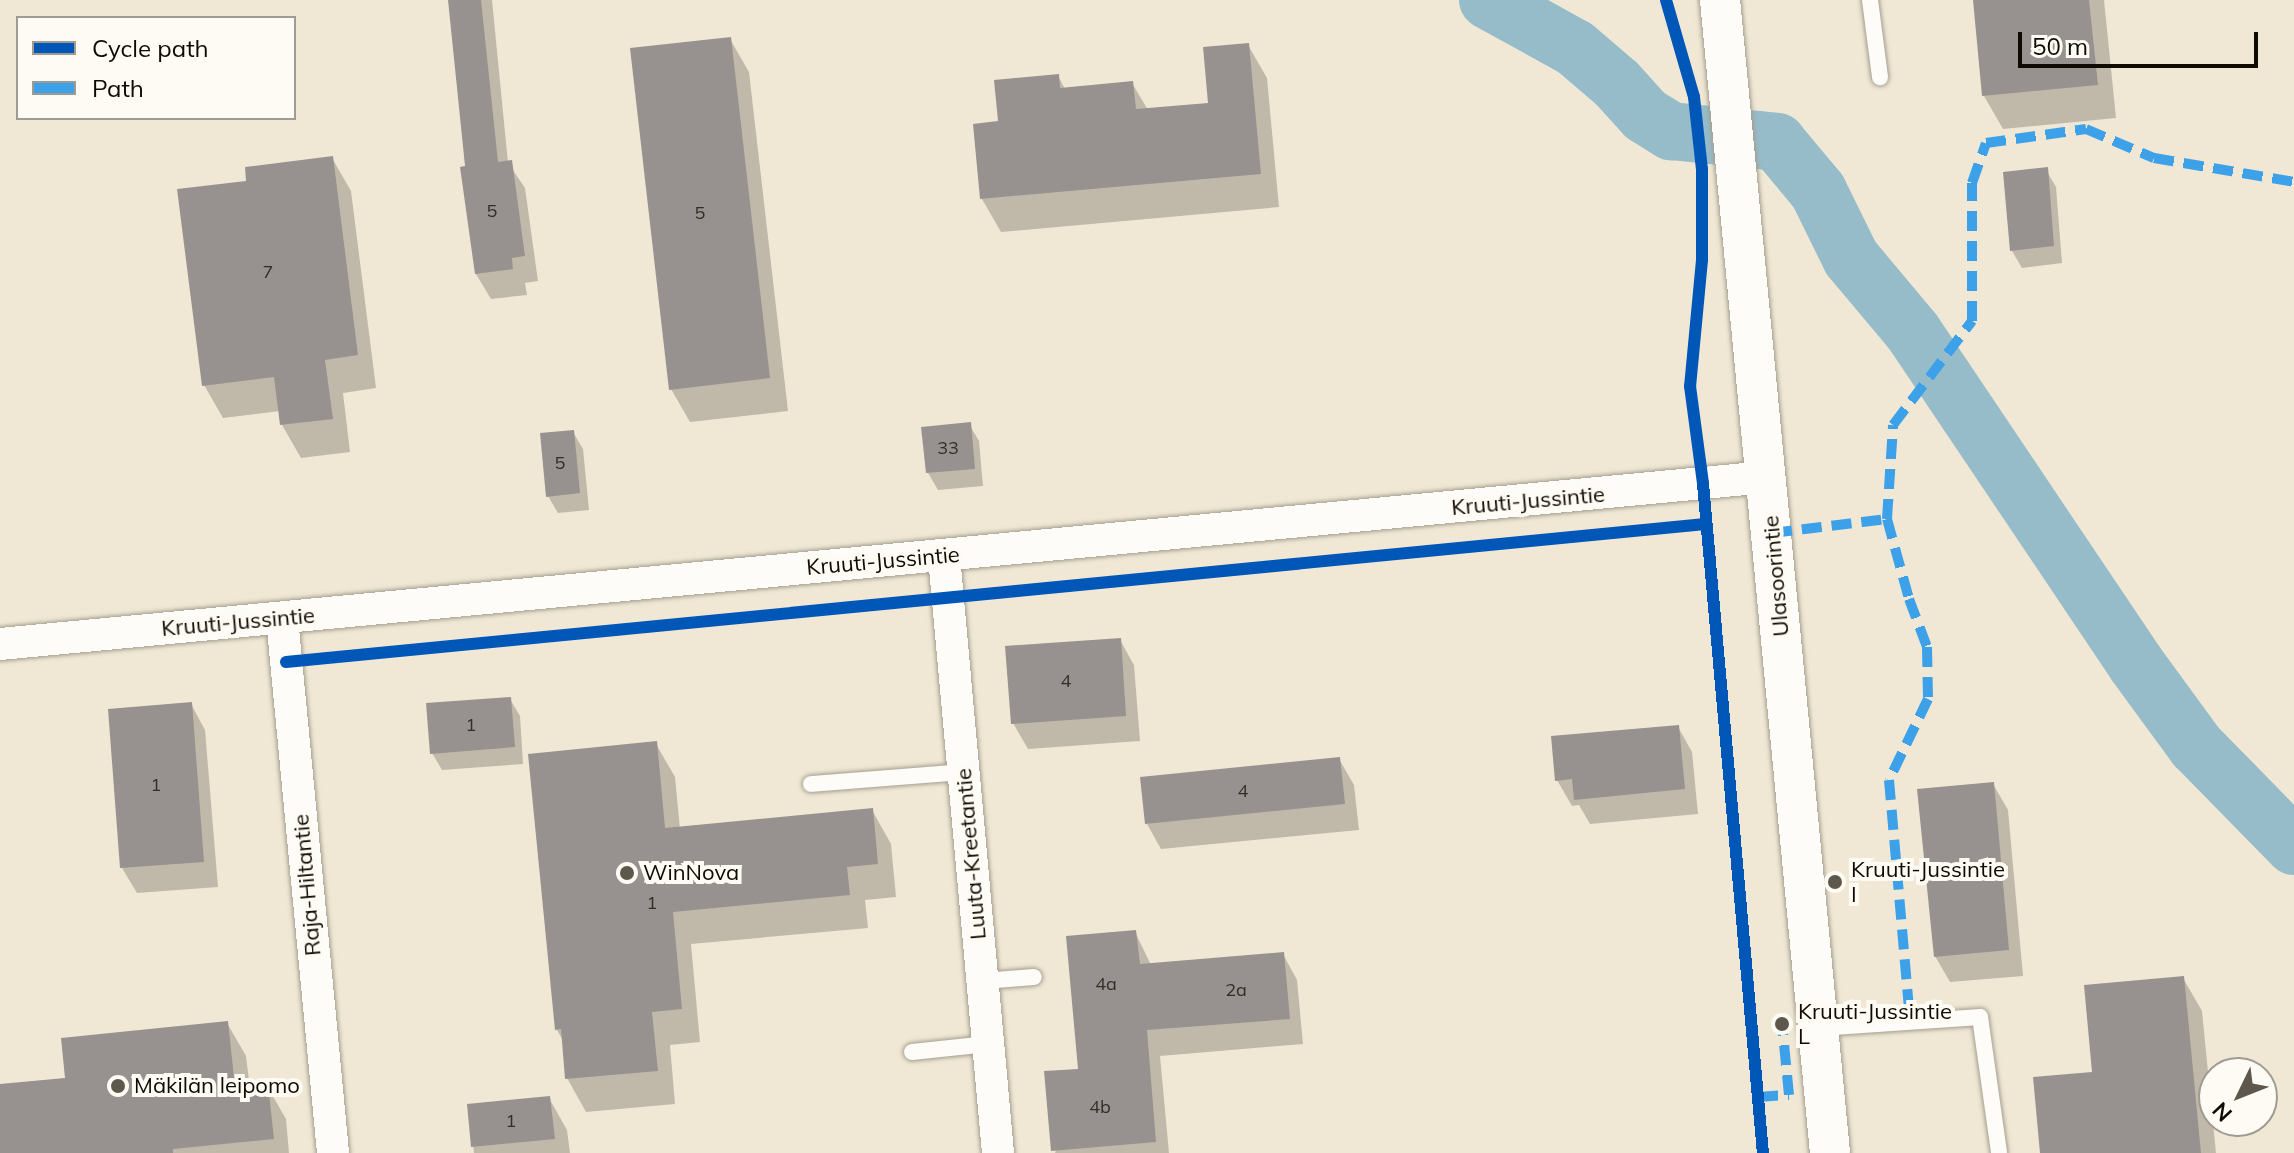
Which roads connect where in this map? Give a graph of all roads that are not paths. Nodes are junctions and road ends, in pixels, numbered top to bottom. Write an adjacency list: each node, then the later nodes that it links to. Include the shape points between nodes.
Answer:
1 (1720, 0): 4 (street, Ulasoorintie)
2 (1870, 0): 3 (lane)
3 (1880, 77)
4 (1766, 477): 5 (street, Kruuti-Jussintie); 12 (street, Ulasoorintie)
5 (944, 556): 6 (street, Kruuti-Jussintie); 8 (street, Luuta-Kreetantie)
6 (282, 618): 7 (street, Kruuti-Jussintie); 16 (street, Raja-Hiltantie)
7 (0, 644)
8 (964, 772): 9 (lane); 11 (street, Luuta-Kreetantie)
9 (811, 784)
10 (1034, 977): 11 (lane)
11 (983, 981): 13 (street, Luuta-Kreetantie)
12 (1818, 1028): 17 (street, Ulasoorintie); 18 (lane, via 1980,1017)
13 (988, 1044): 14 (lane); 15 (street, Luuta-Kreetantie)
14 (912, 1052)
15 (1003, 1150)
16 (333, 1153)
17 (1830, 1153)
18 (1999, 1153)

